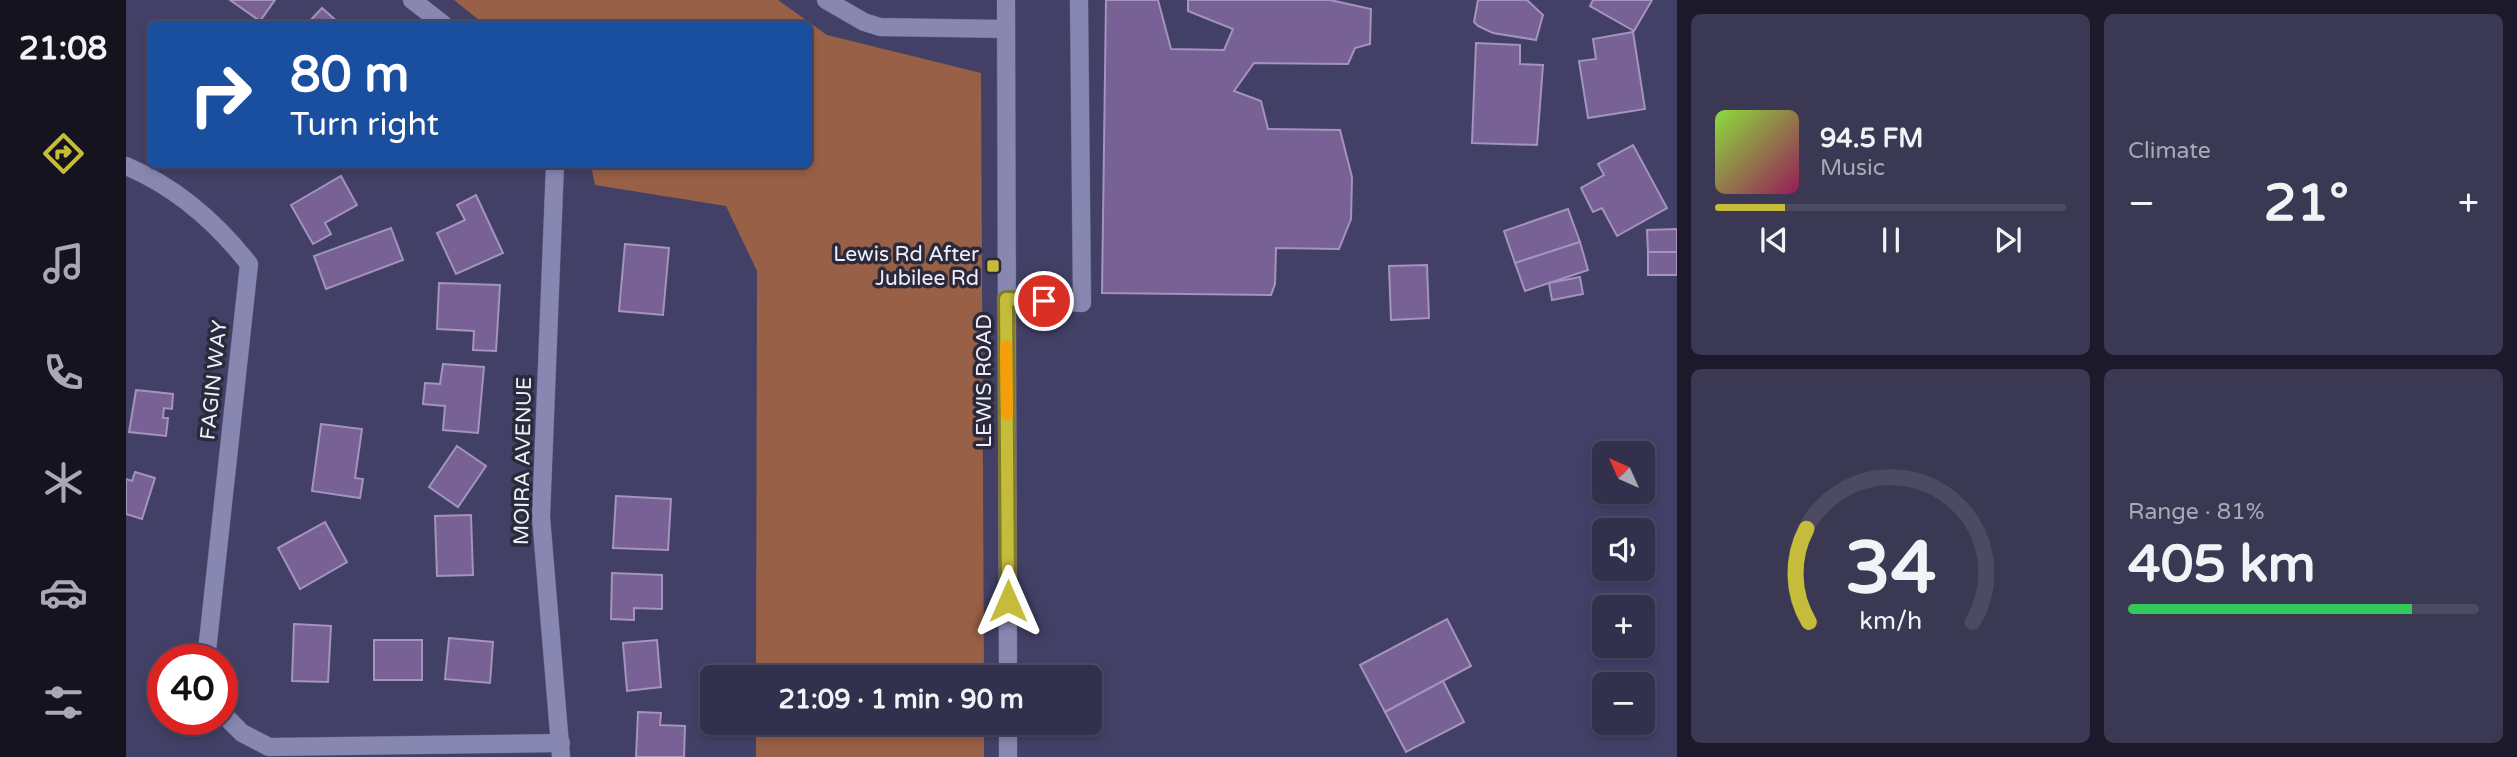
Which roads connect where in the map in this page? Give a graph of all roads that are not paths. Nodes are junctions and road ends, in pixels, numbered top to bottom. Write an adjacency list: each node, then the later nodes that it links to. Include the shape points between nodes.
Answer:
1 (412, 0): 5 (street)
2 (825, 0): 6 (street, via 880,27)
3 (1006, 0): 6 (street, LEWIS ROAD)
4 (1079, 0): 9 (street, via 1082,303)
5 (439, 21)
6 (1006, 29): 9 (street, LEWIS ROAD)
7 (126, 166): 10 (street, FAGIN WAY, via 154,178 221,229 249,264)
8 (555, 168): 14 (street, MOIRA AVENUE, via 541,517)
9 (1006, 299): 11 (street, LEWIS ROAD)
10 (208, 644)
11 (1008, 665)
12 (238, 728): 14 (street, via 269,747)
13 (1008, 735): 15 (street)
14 (561, 750)
15 (1008, 757)

